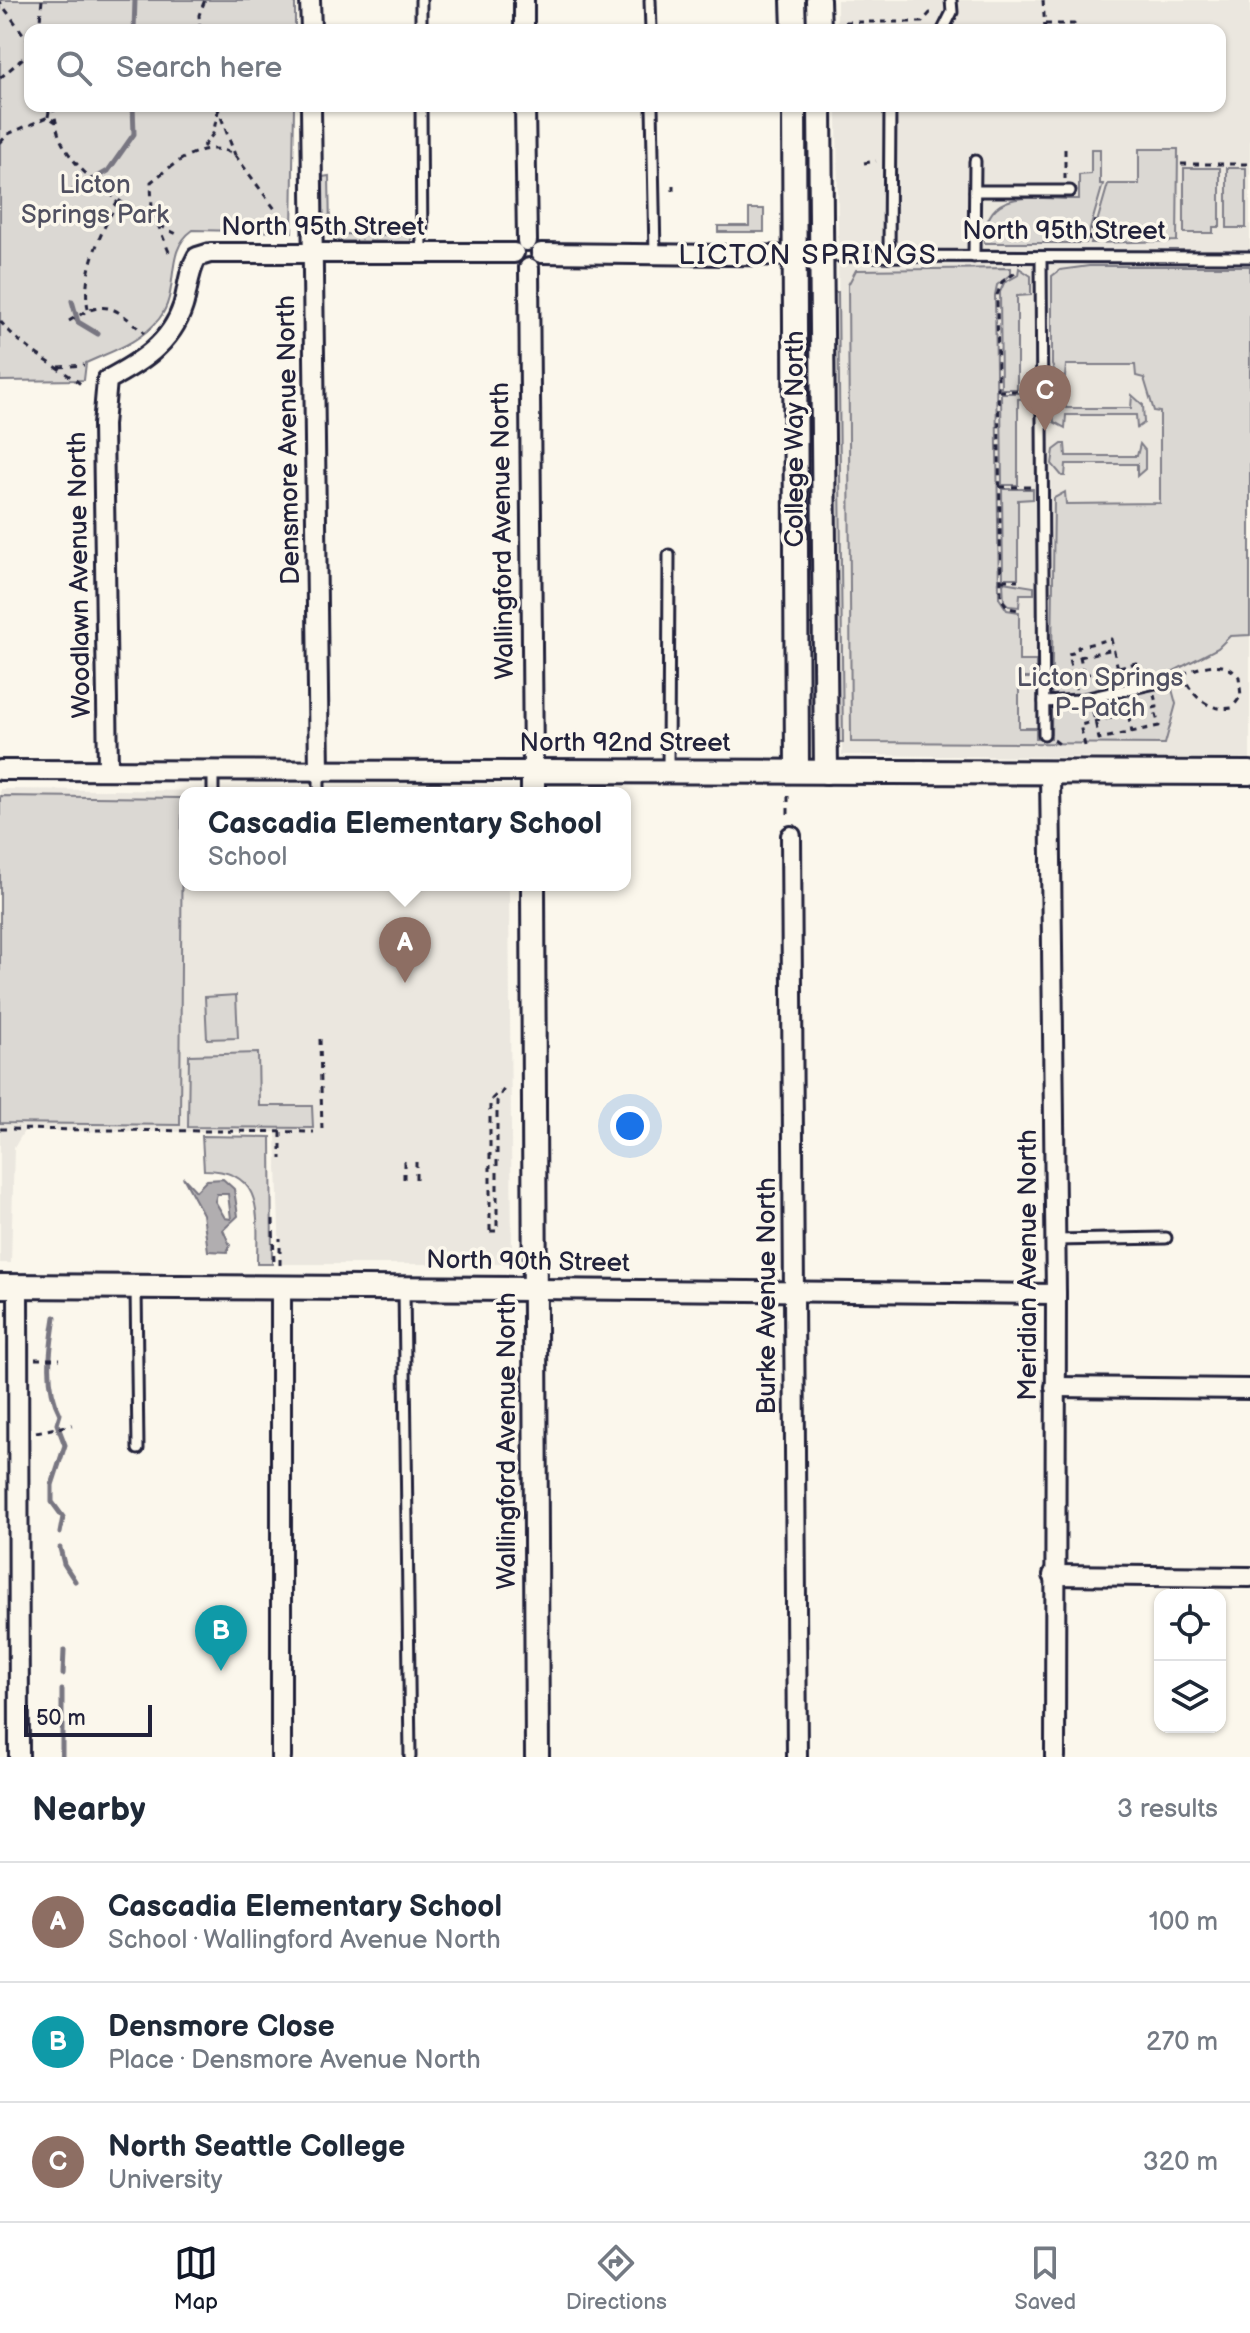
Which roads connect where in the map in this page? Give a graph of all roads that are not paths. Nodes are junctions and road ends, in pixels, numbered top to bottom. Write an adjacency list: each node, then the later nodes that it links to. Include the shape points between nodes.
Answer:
1 (310, 0): 8 (street)
2 (421, 0): 9 (lane)
3 (524, 0): 10 (street)
4 (650, 0): 11 (lane)
5 (793, 0): 12 (street)
6 (818, 0): 13 (street)
7 (951, 0): 14 (lane)
8 (311, 24)
9 (421, 24)
10 (524, 24)
11 (651, 24)
12 (794, 24)
13 (819, 24)
14 (946, 24)
15 (311, 112): 25 (street, Densmore Avenue North)
16 (421, 112): 26 (lane)
17 (525, 112): 27 (street, Wallingford Avenue North)
18 (652, 112): 28 (lane)
19 (794, 112): 29 (street, College Way North)
20 (820, 112): 30 (street, College Way North)
21 (890, 112): 31 (lane)
22 (975, 161): 23 (lane)
23 (975, 191): 24 (lane); 32 (lane)
24 (1067, 191)
25 (313, 252): 26 (street, North 95th Street); 35 (street, North 95th Street, via 197,257 170,332 145,358); 47 (street, Densmore Avenue North)
26 (422, 253): 27 (street, North 95th Street)
27 (528, 254): 28 (street, North 95th Street); 49 (street, Wallingford Avenue North)
28 (655, 255): 29 (street, North 95th Street)
29 (795, 256): 30 (street, North 95th Street); 44 (street, College Way North)
30 (822, 256): 31 (lane, North 95th Street); 45 (street, College Way North)
31 (889, 256): 32 (lane, North 95th Street)
32 (974, 257): 34 (lane, North 95th Street)
33 (1250, 257): 34 (lane, North 95th Street)
34 (1041, 258): 38 (lane)
35 (107, 380): 41 (street, Woodlawn Avenue North, via 103,425)
36 (669, 555): 43 (lane)
37 (1160, 682): 38 (lane)
38 (1044, 702): 39 (lane)
39 (1044, 734)
40 (0, 770): 41 (street, North 92nd Street)
41 (108, 770): 42 (street, North 92nd Street)
42 (213, 771): 47 (street, North 92nd Street); 50 (lane)
43 (668, 771): 44 (street, North 92nd Street); 49 (street, North 92nd Street)
44 (797, 771): 45 (street, North 92nd Street)
45 (826, 772): 46 (street, North 92nd Street)
46 (1050, 772): 48 (street, North 92nd Street); 55 (street, Meridian Avenue North)
47 (319, 773): 49 (street, North 92nd Street); 51 (lane)
48 (1250, 773)
49 (533, 782)
50 (213, 787)
51 (319, 787)
52 (790, 828): 61 (street, Burke Avenue North)
53 (533, 891): 60 (street, Wallingford Avenue North)
54 (1166, 1238): 55 (lane)
55 (1055, 1240): 62 (street, Meridian Avenue North)
56 (9, 1286): 57 (street, North 90th Street); 68 (street)
57 (136, 1287): 58 (street, North 90th Street); 65 (lane)
58 (281, 1288): 59 (street, North 90th Street); 69 (street)
59 (404, 1288): 60 (street, North 90th Street); 70 (lane)
60 (535, 1289): 61 (street, North 90th Street); 71 (street, Wallingford Avenue North)
61 (793, 1293): 62 (street, North 90th Street); 72 (street, Burke Avenue North)
62 (1056, 1294): 63 (street, Meridian Avenue North)
63 (1055, 1387): 64 (street); 66 (street, Meridian Avenue North)
64 (1250, 1389)
65 (138, 1449)
66 (1053, 1575): 67 (street); 73 (street, Meridian Avenue North)
67 (1250, 1577)
68 (19, 1757)
69 (281, 1757)
70 (410, 1757)
71 (537, 1757)
72 (797, 1757)
73 (1055, 1757)

